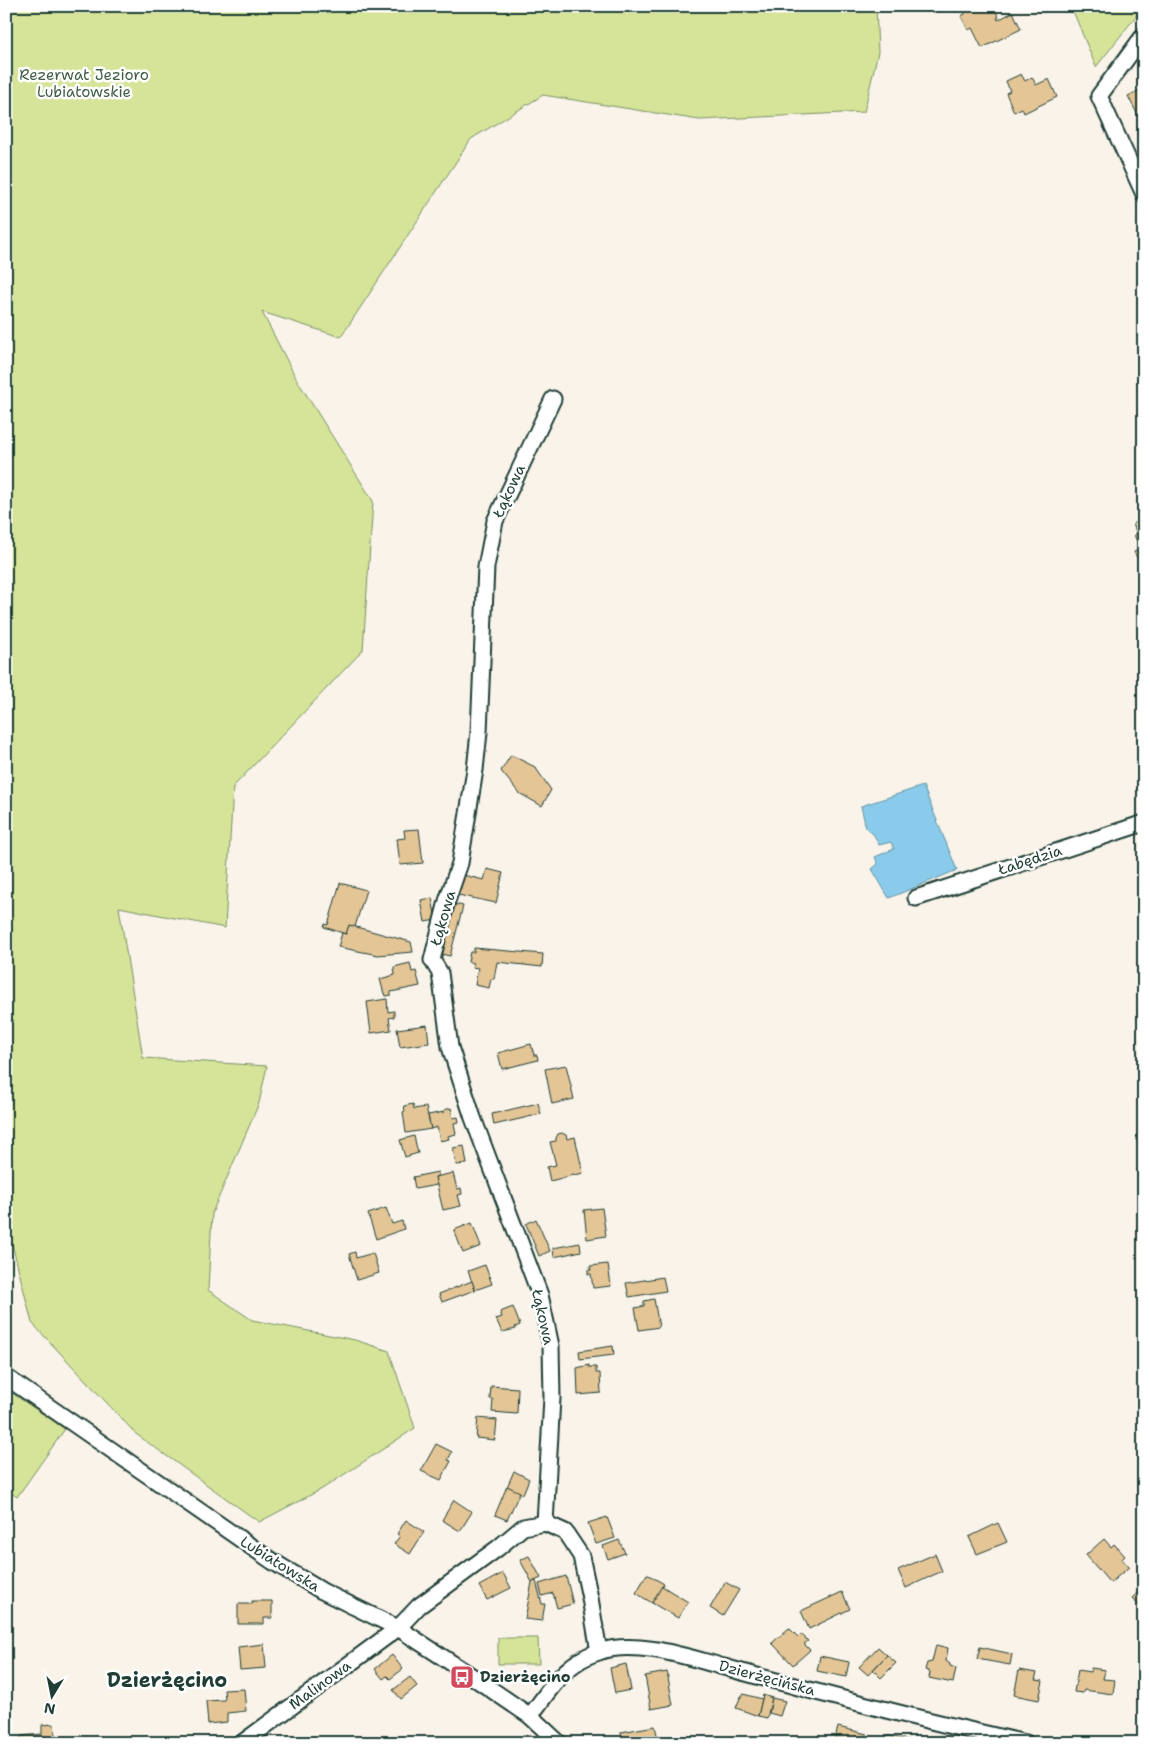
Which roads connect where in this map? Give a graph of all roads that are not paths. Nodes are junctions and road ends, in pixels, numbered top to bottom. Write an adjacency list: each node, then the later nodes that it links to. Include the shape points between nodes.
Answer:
1 (1144, 35): 2 (street, via 1099,96)
2 (1144, 194)
3 (553, 399): 7 (street, Łąkowa, via 494,521 486,566 475,770 460,863 432,960 440,974 450,1047 473,1118 540,1295 551,1346 552,1398)
4 (1144, 823): 5 (street, Łabędzia)
5 (916, 898)
6 (6, 1377): 8 (street, Lubiatowska, via 272,1561 322,1591)
7 (545, 1523): 8 (street, via 523,1527 419,1606); 9 (street, via 565,1532 581,1556)
8 (398, 1628): 10 (street, Lubiatowska); 11 (street, Malinowa)
9 (599, 1652): 10 (street, Dzierżęcińska, via 575,1662); 13 (street, Dzierżęcińska, via 651,1649)
10 (530, 1716): 12 (street, Lubiatowska)
11 (242, 1743)
12 (559, 1743)
13 (1026, 1743)

